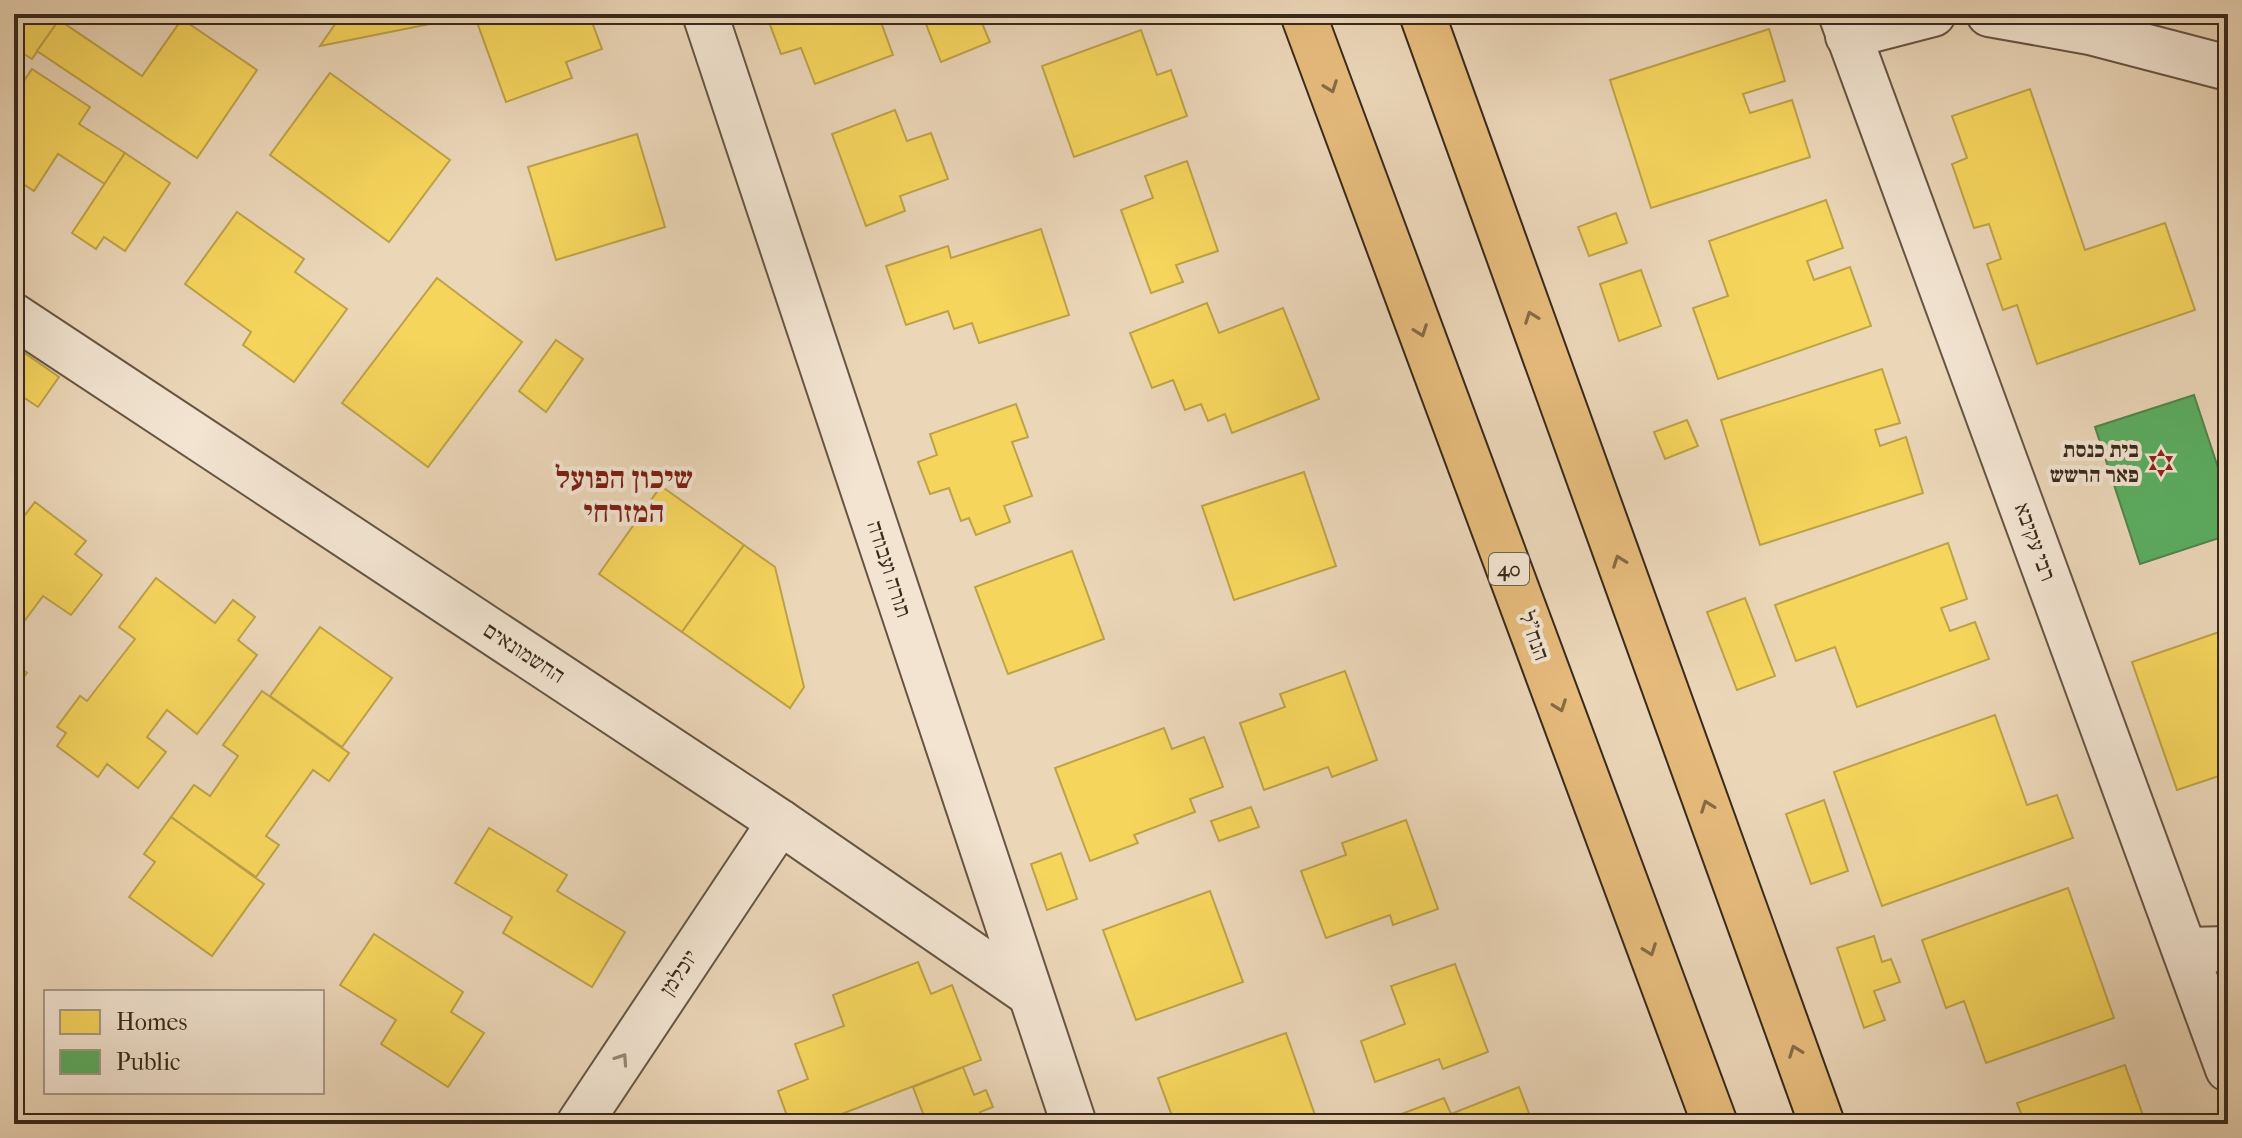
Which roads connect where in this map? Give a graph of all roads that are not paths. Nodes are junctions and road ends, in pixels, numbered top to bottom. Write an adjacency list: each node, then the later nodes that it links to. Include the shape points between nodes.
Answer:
1 (705, 14): 11 (street, תורה ועבודה)
2 (1303, 14): 15 (highway, הנח"ל / 40, one-way to 15)
3 (1422, 14): 16 (highway, one-way to 3)
4 (1933, 14): 6 (street)
5 (1989, 14): 7 (street, via 2090,32)
6 (1845, 25): 10 (street, רבי עקיבא)
7 (2228, 68)
8 (14, 316): 9 (street, החשמונאים)
9 (780, 822): 11 (street, החשמונאים); 13 (street, יוכלמן, one-way to 9)
10 (2207, 949): 12 (street, רבי עקיבא)
11 (1030, 994): 14 (street, תורה ועבודה)
12 (2228, 1069)
13 (579, 1124)
14 (1074, 1124)
15 (1715, 1124)
16 (1822, 1124)

